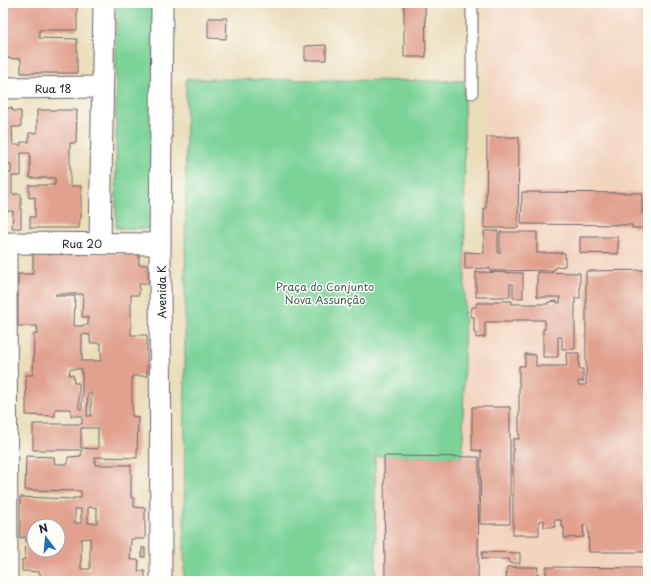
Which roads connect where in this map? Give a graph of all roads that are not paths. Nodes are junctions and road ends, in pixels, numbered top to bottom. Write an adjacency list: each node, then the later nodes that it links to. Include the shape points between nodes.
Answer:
1 (104, 3): 4 (street)
2 (162, 3): 9 (street, Avenida K)
3 (472, 3): 6 (lane)
4 (102, 87): 5 (street, Rua 18); 8 (street)
5 (3, 88)
6 (472, 93)
7 (5, 243): 8 (street, Rua 20); 10 (street)
8 (100, 243): 9 (street, Rua 20)
9 (160, 244): 11 (street, Avenida K)
10 (7, 581)
11 (162, 581)

